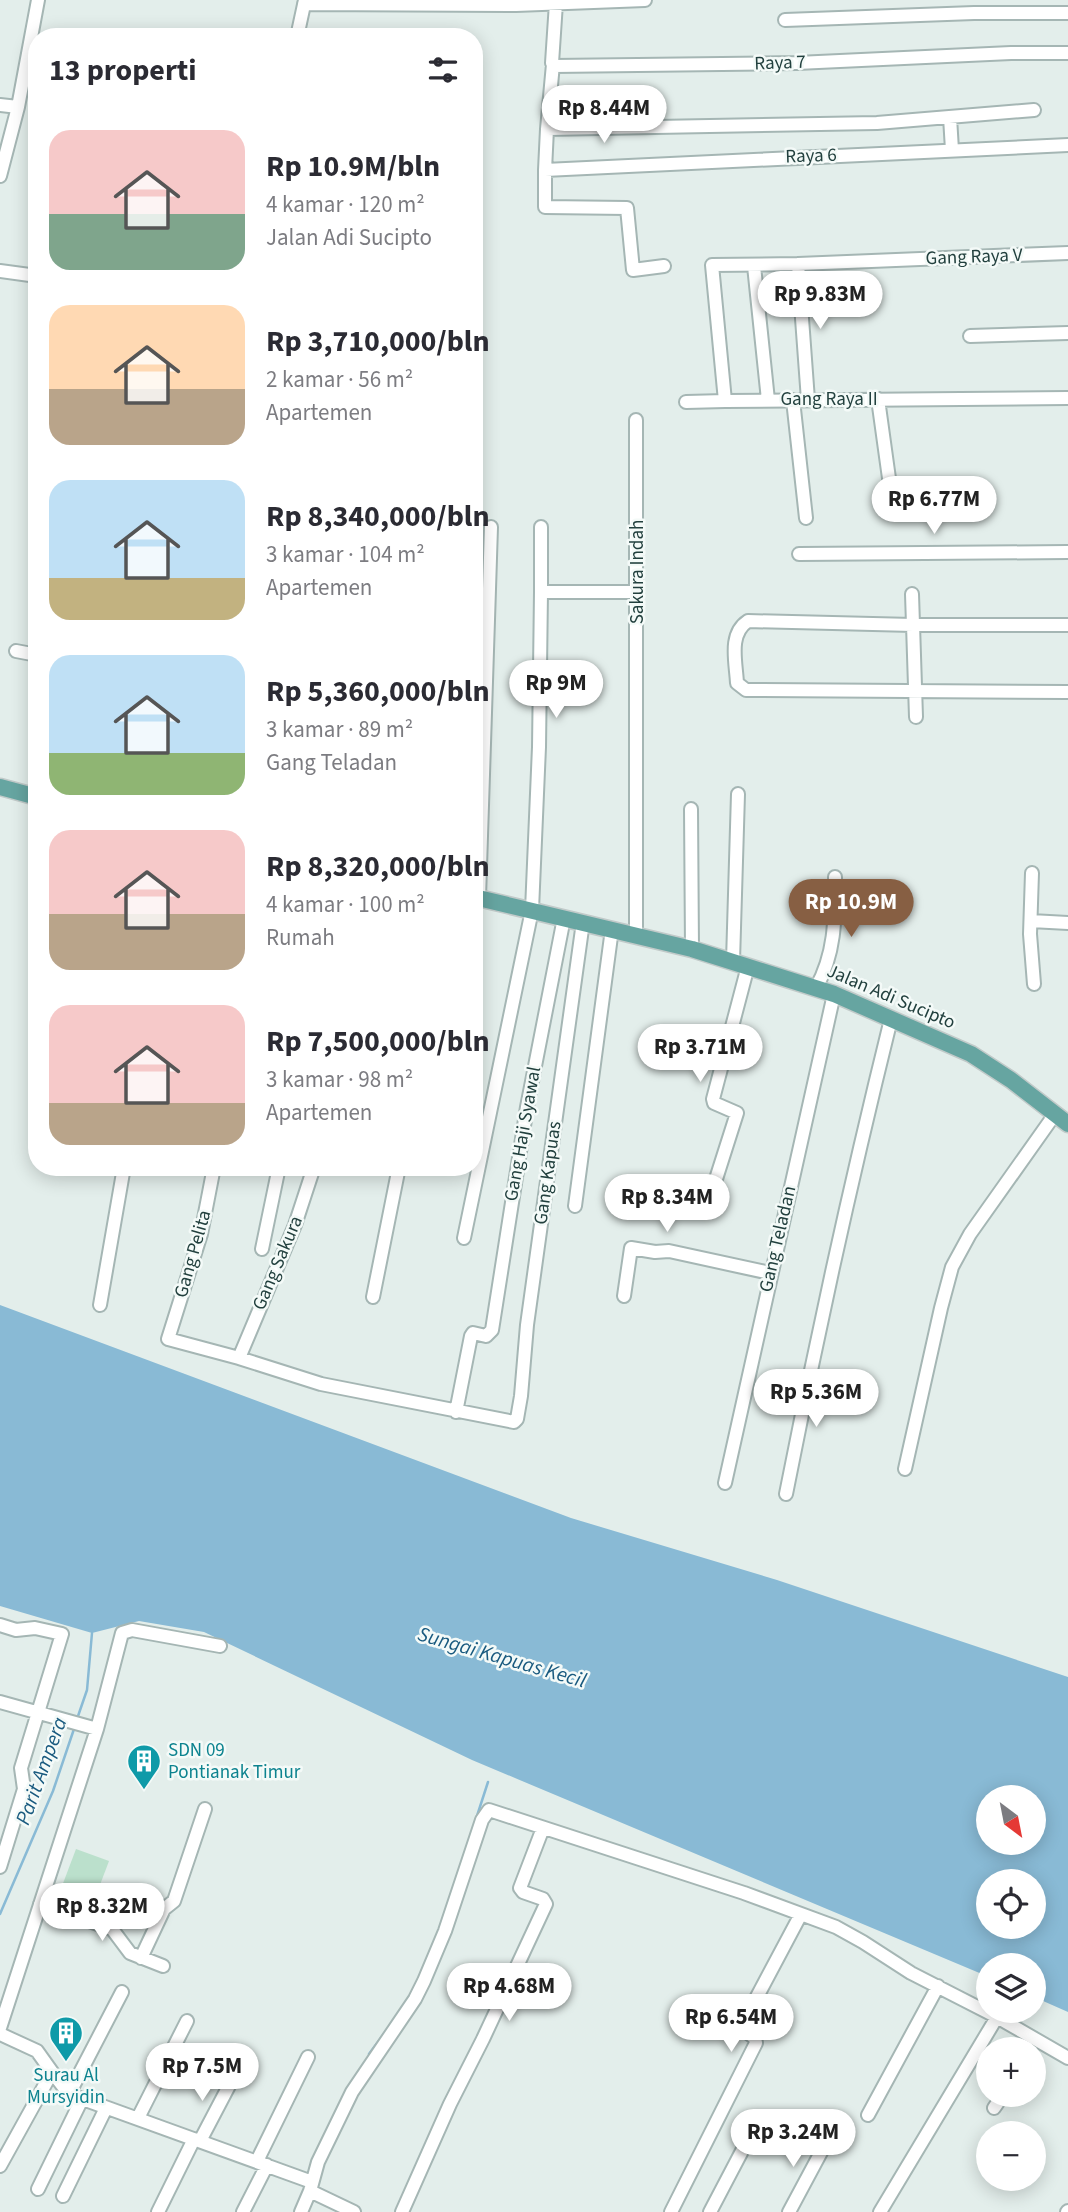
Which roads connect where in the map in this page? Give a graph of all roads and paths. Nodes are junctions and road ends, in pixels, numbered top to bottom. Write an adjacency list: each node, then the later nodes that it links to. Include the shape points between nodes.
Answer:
1 (38, 0): 7 (street)
2 (645, 0): 4 (street)
3 (304, 2): 4 (street); 8 (street)
4 (556, 3): 11 (street)
5 (1068, 13): 6 (street)
6 (785, 20)
7 (33, 28)
8 (299, 28)
9 (1068, 53): 11 (street, Raya 7, via 797,63)
10 (28, 54): 13 (street)
11 (553, 64): 16 (street)
12 (0, 105): 13 (street)
13 (18, 107): 20 (street)
14 (1034, 110): 15 (street, Raya 6)
15 (950, 117): 16 (street, Raya 6, via 805,125); 18 (street)
16 (547, 129): 19 (street)
17 (1068, 145): 18 (street, Raya 6)
18 (952, 150): 19 (street, Raya 6)
19 (550, 169): 23 (street, via 545,208 627,208 633,270)
20 (0, 176)
21 (1068, 253): 22 (street, Gang Raya V)
22 (798, 264): 24 (street, Gang Raya V); 33 (street)
23 (664, 266)
24 (754, 266): 31 (street); 34 (street, Gang Raya V, via 712,265)
25 (0, 271): 26 (street)
26 (28, 275)
27 (1068, 333): 28 (street)
28 (970, 336)
29 (1068, 398): 30 (street, Gang Raya II)
30 (878, 399): 33 (street, Gang Raya II); 37 (street)
31 (768, 400): 32 (street, Gang Raya II); 34 (street, Gang Raya II)
32 (793, 400): 33 (street, Gang Raya II); 38 (street)
33 (808, 400)
34 (725, 401): 35 (street, Gang Raya II)
35 (686, 402)
36 (636, 419): 44 (street, Sakura Indah)
37 (892, 500)
38 (806, 518)
39 (491, 527): 53 (street)
40 (541, 527): 43 (street)
41 (1068, 552): 42 (street)
42 (799, 554)
43 (541, 592): 44 (street); 61 (street)
44 (637, 592): 67 (street, Sakura Indah)
45 (912, 594): 46 (street)
46 (913, 625): 47 (street); 50 (street); 50 (street, via 748,621 735,636 737,683 746,690)
47 (1068, 625)
48 (16, 651): 49 (street)
49 (28, 653)
50 (915, 692): 51 (street); 52 (street)
51 (1068, 692)
52 (916, 717)
53 (483, 739)
54 (0, 787): 56 (main road)
55 (738, 794): 69 (street)
56 (28, 795)
57 (691, 809): 68 (street)
58 (1032, 873): 63 (street)
59 (835, 877): 71 (street, via 833,946)
60 (483, 899): 61 (main road, Jalan Adi Sucipto)
61 (532, 910): 62 (main road, Jalan Adi Sucipto); 75 (street)
62 (564, 918): 64 (main road, Jalan Adi Sucipto); 91 (street, Gang Haji Syawal, via 527,1107 492,1330 486,1336 471,1336)
63 (1031, 920): 65 (street); 70 (street)
64 (583, 922): 66 (main road, Jalan Adi Sucipto); 91 (street, Gang Kapuas, via 517,1419 512,1422)
65 (1068, 923)
66 (612, 929): 67 (main road, Jalan Adi Sucipto); 83 (street)
67 (636, 934): 68 (main road, Jalan Adi Sucipto)
68 (692, 949): 69 (main road, Jalan Adi Sucipto)
69 (741, 963): 71 (main road, Jalan Adi Sucipto); 82 (street, via 713,1099 737,1113)
70 (1034, 984)
71 (816, 988): 72 (main road, Jalan Adi Sucipto)
72 (834, 994): 73 (main road, Jalan Adi Sucipto); 86 (street, Gang Teladan)
73 (891, 1019): 74 (main road, Jalan Adi Sucipto, via 971,1054); 94 (street, via 838,1241)
74 (1061, 1119): 92 (street, via 970,1234 952,1267)
75 (483, 1146)
76 (122, 1176): 89 (street)
77 (212, 1176): 90 (street, Gang Pelita, via 201,1234 168,1339)
78 (277, 1176): 85 (street)
79 (311, 1176): 90 (street, Gang Sakura)
80 (397, 1176): 88 (street)
81 (477, 1176): 84 (street)
82 (709, 1201)
83 (575, 1206)
84 (464, 1238)
85 (262, 1249)
86 (771, 1273): 87 (street, via 669,1251 631,1248); 93 (street, Gang Teladan)
87 (624, 1296)
88 (373, 1297)
89 (100, 1305)
90 (239, 1358): 91 (street, via 321,1384)
91 (456, 1412)
92 (905, 1469)
93 (725, 1483)
94 (786, 1494)
95 (0, 1625): 98 (street, via 62,1634)
96 (220, 1646): 99 (street, via 125,1631)
97 (0, 1702): 98 (street)
98 (38, 1713): 99 (street); 102 (street, via 21,1768 21,1803)
99 (90, 1728): 103 (street)
100 (205, 1809): 105 (street, via 173,1903 164,1909)
101 (543, 1828): 104 (street); 130 (street, via 486,1812 424,1981 352,2092); 137 (street, via 520,1888 546,1904)
102 (0, 1867)
103 (40, 1904): 105 (street, via 112,1929 125,1949); 113 (street)
104 (801, 1914): 107 (street, via 852,1935); 138 (street, via 742,2025 756,2043)
105 (141, 1958): 106 (street)
106 (163, 1966)
107 (937, 1986): 109 (street); 123 (street)
108 (122, 1992): 121 (street)
109 (976, 2006)
110 (187, 2021): 124 (street)
111 (993, 2023): 141 (street)
112 (1005, 2023): 115 (street)
113 (0, 2028)
114 (0, 2034): 119 (street, via 37,2051)
115 (1024, 2037)
116 (1046, 2049): 118 (street)
117 (308, 2056): 128 (street)
118 (1068, 2057)
119 (51, 2072): 121 (street); 129 (street)
120 (232, 2080): 125 (street)
121 (76, 2096): 122 (street); 131 (street)
122 (106, 2108): 124 (street); 132 (street)
123 (868, 2115)
124 (138, 2118): 125 (street)
125 (197, 2140): 128 (street); 133 (street)
126 (827, 2141): 140 (street)
127 (742, 2151): 139 (street)
128 (262, 2163): 130 (street); 134 (street)
129 (0, 2166)
130 (311, 2186): 135 (street); 136 (street)
131 (38, 2189)
132 (63, 2196)
133 (158, 2212)
134 (243, 2212)
135 (301, 2212)
136 (354, 2212)
137 (402, 2212)
138 (671, 2212)
139 (710, 2212)
140 (789, 2212)
141 (880, 2212)

